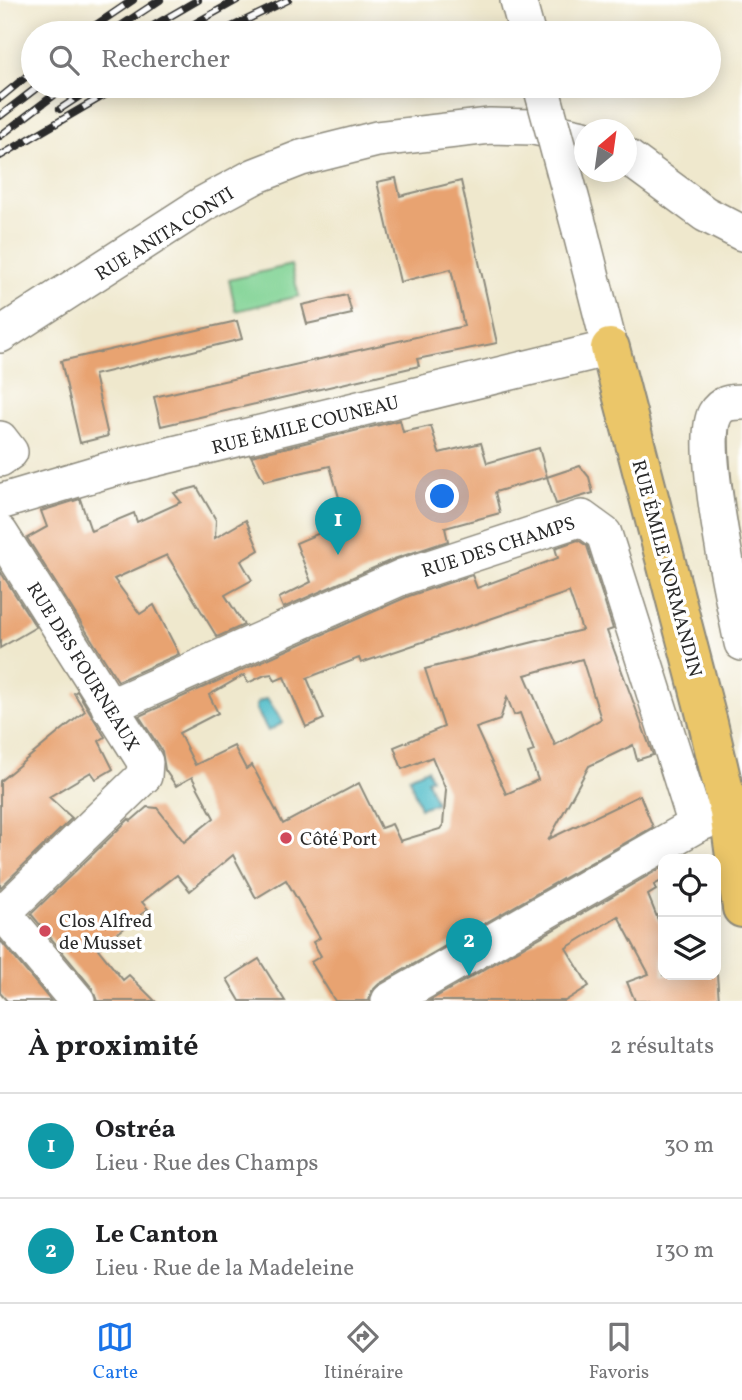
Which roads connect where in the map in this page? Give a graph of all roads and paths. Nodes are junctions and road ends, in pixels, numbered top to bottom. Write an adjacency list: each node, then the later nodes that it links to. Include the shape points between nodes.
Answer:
1 (518, 0): 2 (street)
2 (524, 21)
3 (544, 98): 8 (street, RUE ÉMILE NORMANDIN, bridge)
4 (574, 136): 7 (street, RUE ANITA CONTI, via 533,127 490,126 377,139 301,158 202,204)
5 (637, 164): 6 (street, via 705,214)
6 (742, 233)
7 (0, 335)
8 (610, 348): 14 (street, RUE ÉMILE COUNEAU, via 108,470); 18 (main road, RUE ÉMILE NORMANDIN)
9 (736, 402): 16 (street, via 716,412 710,443 725,562)
10 (0, 439): 11 (street, via 10,452)
11 (0, 459)
12 (0, 469): 13 (street, via 5,475)
13 (0, 478)
14 (0, 502)
15 (0, 533): 17 (street, RUE DES FOURNEAUX)
16 (742, 643)
17 (109, 707): 18 (street, RUE DES CHAMPS, via 402,577 582,518 604,534); 20 (street, RUE DES FOURNEAUX, via 145,762 144,776)
18 (712, 818): 19 (main road, RUE ÉMILE NORMANDIN); 22 (street)
19 (741, 898)
20 (1, 913): 21 (street)
21 (77, 1001)
22 (389, 1001)

